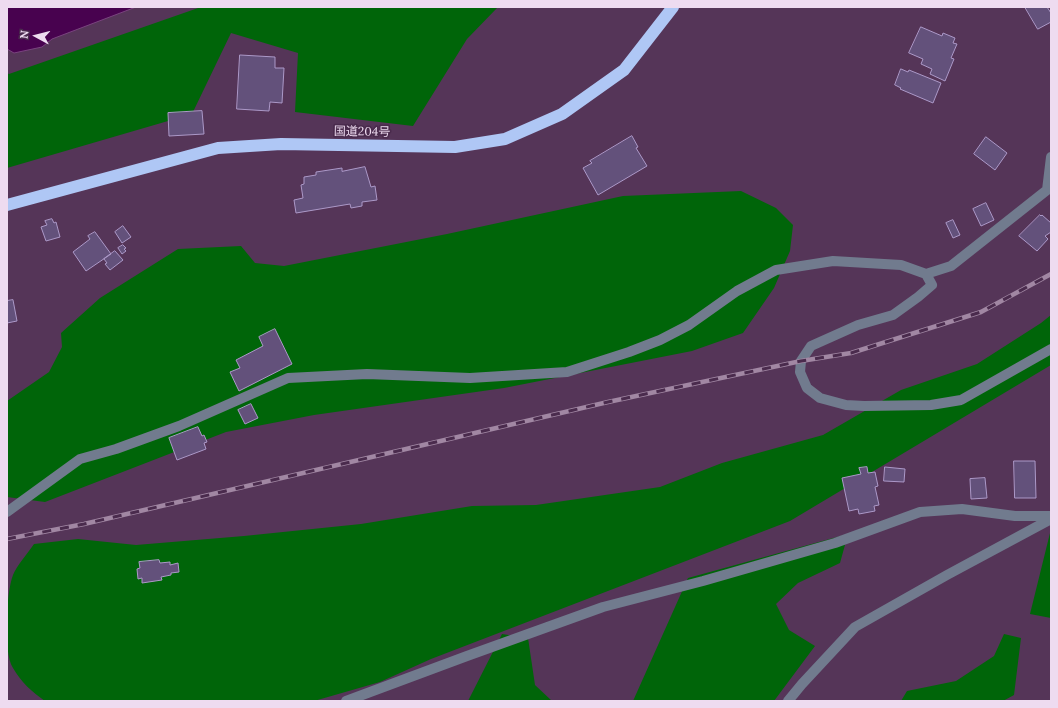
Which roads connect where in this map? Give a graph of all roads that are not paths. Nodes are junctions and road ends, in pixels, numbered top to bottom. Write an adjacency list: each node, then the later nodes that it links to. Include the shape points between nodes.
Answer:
1 (673, 7): 4 (highway, 国道204号, via 624,70 562,114 505,138 455,147 281,144 218,148)
2 (1051, 157): 3 (street)
3 (1049, 188): 5 (street, via 950,266)
4 (7, 205)
5 (926, 274): 6 (street, via 932,285 893,315 858,324 811,346 801,360 800,372 807,388 820,398 846,405 932,406 961,400); 7 (street, via 901,265 833,260 776,270 737,291 689,325 660,340 567,372 470,378 367,374 288,378 179,426 80,459)
6 (1051, 349)
7 (7, 512)
8 (1051, 518): 9 (street, via 962,509 920,512 827,545 603,607); 10 (street, via 855,627)
9 (346, 701)
10 (788, 701)

